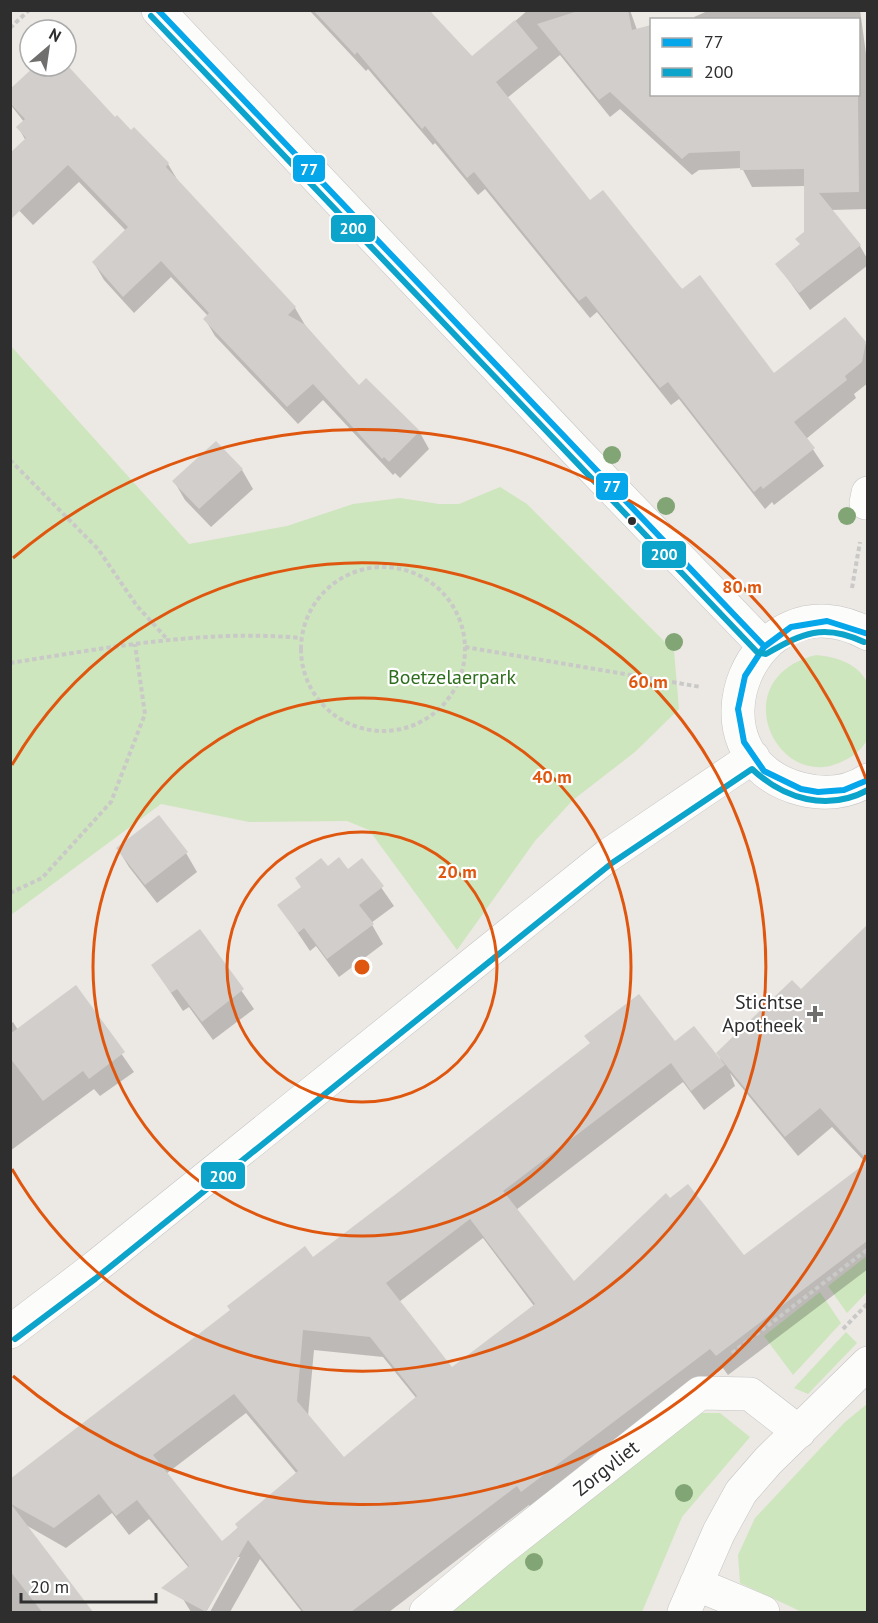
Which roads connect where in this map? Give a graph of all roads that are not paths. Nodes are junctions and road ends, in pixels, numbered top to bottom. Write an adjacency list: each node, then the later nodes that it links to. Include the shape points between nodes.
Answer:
1 (158, 10): 3 (street)
2 (856, 629): 3 (street, via 823,621 801,624)
3 (763, 645): 4 (street, via 747,667 738,693 737,716)
4 (753, 757): 5 (street, via 769,775 814,793 838,792); 6 (street, via 607,856)
5 (867, 780)
6 (10, 1332)
7 (867, 1363): 8 (street)
8 (799, 1432): 9 (street, via 741,1492); 10 (street, Zorgvliet, via 750,1394 700,1393)
9 (690, 1598): 11 (street)
10 (426, 1612)
11 (763, 1612)

